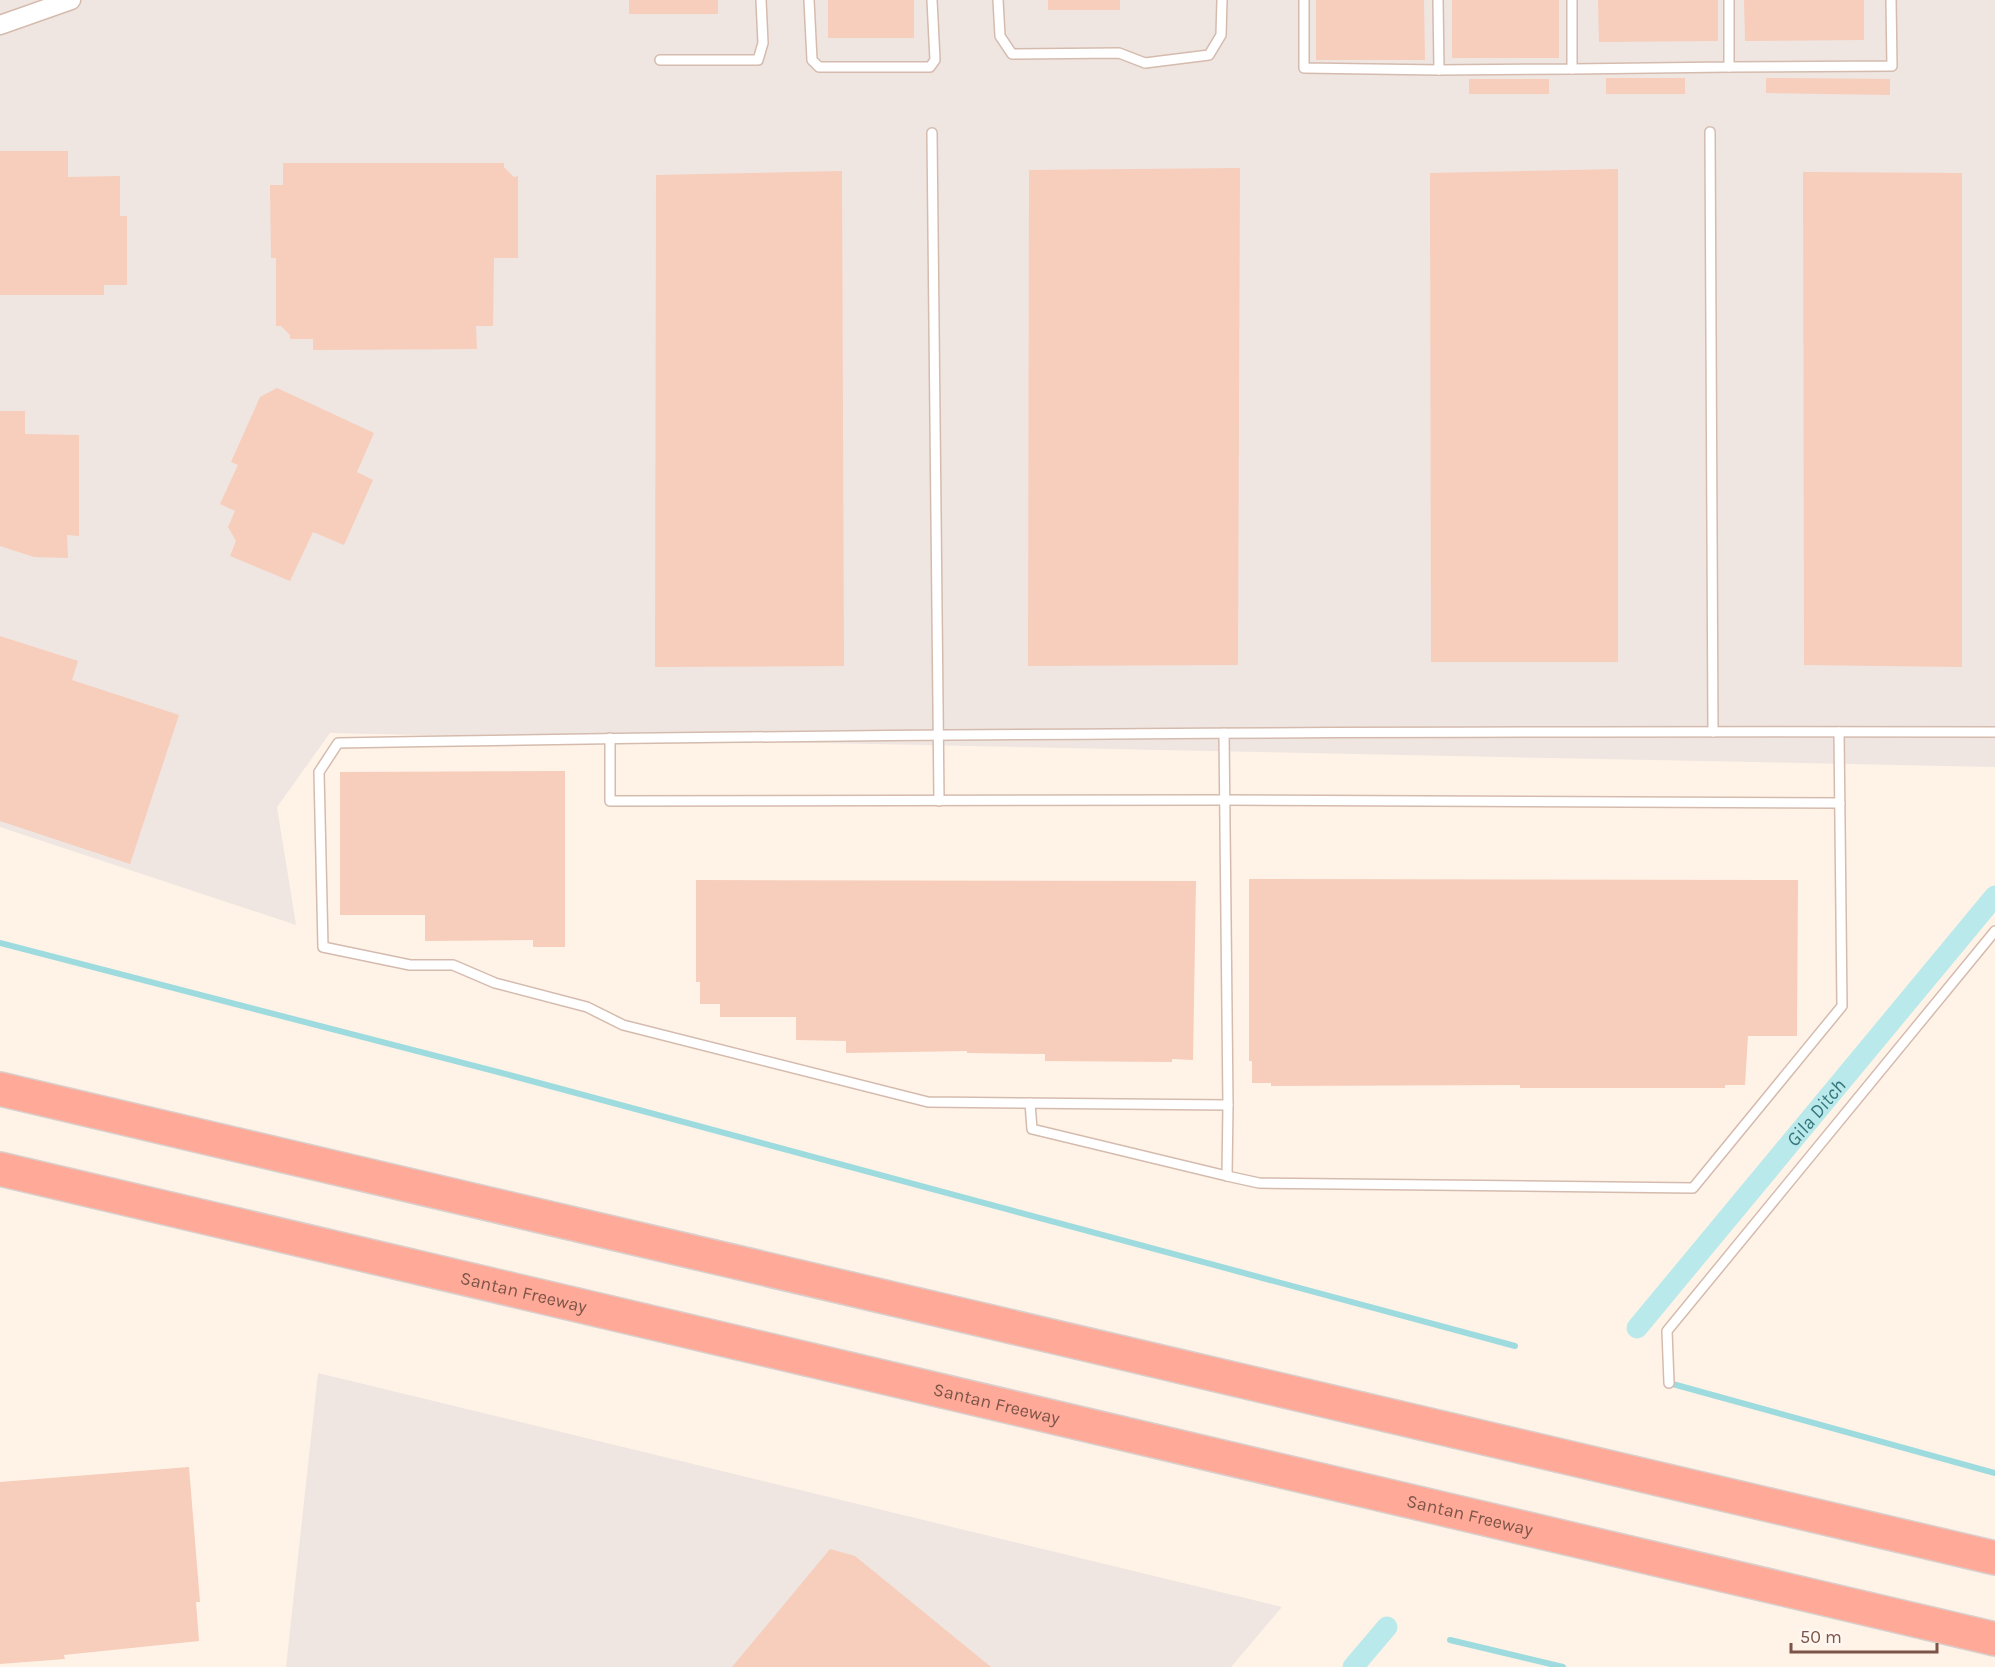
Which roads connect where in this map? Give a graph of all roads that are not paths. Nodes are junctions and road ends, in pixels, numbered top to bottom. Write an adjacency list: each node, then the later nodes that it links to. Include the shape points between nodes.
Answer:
1 (70, 0): 12 (street)
2 (761, 0): 13 (lane, via 763,43 758,60)
3 (809, 0): 4 (lane, via 812,60 819,66 930,68 935,60)
4 (932, 0)
5 (998, 0): 6 (lane, via 1000,36 1012,54 1119,53 1145,63 1209,55 1221,35)
6 (1222, 0)
7 (1304, 0): 16 (lane, via 1304,68)
8 (1438, 0): 16 (lane)
9 (1572, 0): 15 (lane)
10 (1729, 0): 14 (lane)
11 (1892, 0): 14 (lane, via 1892,66)
12 (0, 25)
13 (660, 60)
14 (1730, 67): 15 (lane)
15 (1572, 69): 16 (lane)
16 (1439, 70)
17 (1710, 132): 19 (lane)
18 (932, 134): 22 (lane)
19 (1713, 732): 20 (lane); 23 (lane)
20 (1839, 732): 21 (lane); 27 (lane)
21 (1995, 732)
22 (939, 733): 23 (lane); 24 (lane); 26 (lane)
23 (1224, 733): 25 (lane)
24 (610, 738): 26 (lane, via 609,801); 31 (lane, via 338,743 319,772 322,947 410,965 453,965 495,983 587,1007 623,1025 928,1102)
25 (1225, 800): 26 (lane); 27 (lane); 32 (lane)
26 (939, 801)
27 (1840, 803): 35 (lane, via 1842,1006 1693,1188 1259,1183)
28 (1995, 931): 36 (lane, via 1667,1331)
29 (0, 1080): 33 (highway)
30 (0, 1089): 33 (highway)
31 (1030, 1103): 32 (lane); 35 (lane, via 1032,1129)
32 (1228, 1105): 35 (lane)
33 (97, 1111): 37 (highway)
34 (0, 1168): 38 (highway, Santan Freeway)
35 (1227, 1176)
36 (1669, 1383)
37 (1995, 1558)
38 (1995, 1639)

